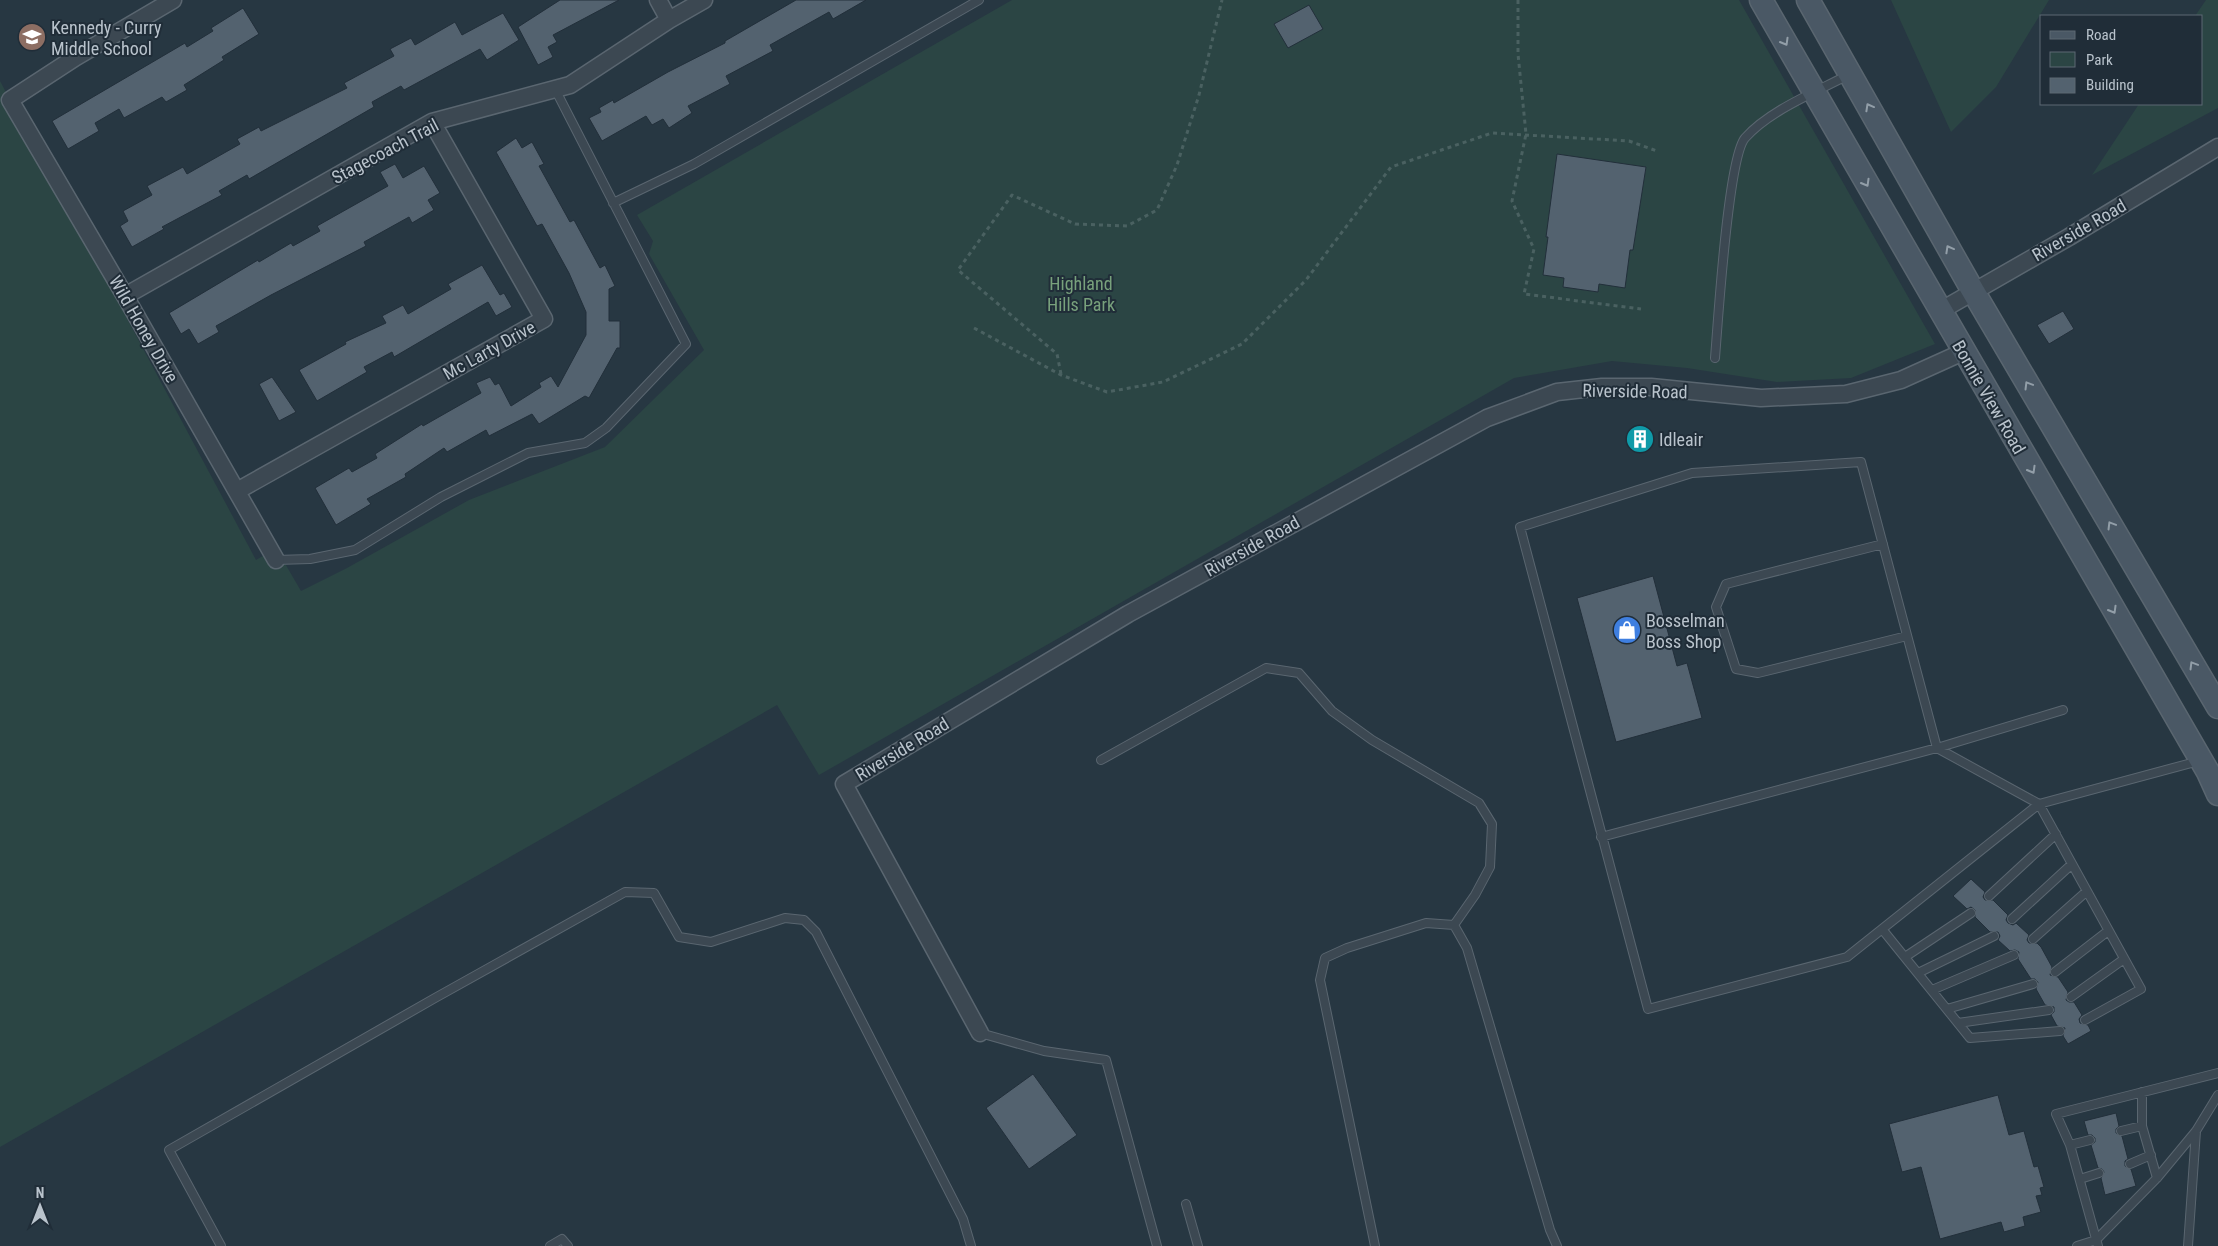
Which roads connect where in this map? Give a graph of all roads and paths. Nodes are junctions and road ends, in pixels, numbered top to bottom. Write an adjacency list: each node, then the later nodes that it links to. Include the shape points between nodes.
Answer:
1 (173, 0): 19 (street, Wild Honey Drive, via 10,100)
2 (658, 0): 9 (street)
3 (704, 0): 9 (street, Stagecoach Trail)
4 (979, 0): 17 (lane, via 694,164)
5 (1222, 0): 25 (path, via 1193,112 1157,210 1127,226 1075,224 1012,195 958,270 1058,354)
6 (1518, 0): 14 (path, via 1518,54)
7 (1761, 0): 12 (main road, Bonnie View Road, one-way to 12)
8 (1808, 0): 10 (main road)
9 (669, 20): 11 (street, Stagecoach Trail, via 570,85)
10 (1850, 74): 12 (lane); 18 (main road, one-way to 10)
11 (555, 89): 13 (street, Stagecoach Trail); 17 (lane)
12 (1814, 93): 21 (main road, Bonnie View Road, one-way to 21); 24 (lane, via 1766,119 1744,139 1736,162 1731,195)
13 (432, 122): 19 (street, Stagecoach Trail); 26 (street, Mc Larty Drive, via 544,319)
14 (1526, 134): 16 (path, via 1629,141); 20 (path, via 1512,201 1534,249 1524,294); 25 (path, via 1492,133 1391,167 1306,280 1242,344 1163,382 1107,392)
15 (2218, 147): 18 (street, Riverside Road)
16 (1657, 151)
17 (613, 203): 28 (lane, via 686,344 606,428 585,443 528,453 441,497 355,550 310,559)
18 (1973, 291): 21 (street, Riverside Road); 30 (main road, one-way to 18)
19 (125, 296): 26 (street, Wild Honey Drive)
20 (1641, 309)
21 (1940, 311): 23 (main road, Bonnie View Road)
22 (974, 328): 25 (path)
23 (1963, 352): 33 (main road, Bonnie View Road, one-way to 33); 62 (street, Riverside Road, via 1901,380 1846,394 1761,398 1602,386 1557,392 1487,418 1128,614 844,784)
24 (1715, 358)
25 (1061, 375)
26 (237, 491): 28 (street, Wild Honey Drive)
27 (1883, 544): 29 (lane); 29 (lane, via 1726,584 1716,607 1736,669 1758,673); 38 (lane, via 1861,462 1692,473 1520,527)
28 (276, 560)
29 (1907, 636): 32 (lane)
30 (2218, 706)
31 (2063, 710): 32 (lane)
32 (1937, 748): 36 (lane); 38 (lane)
33 (2209, 759): 35 (main road, Bonnie View Road); 36 (lane)
34 (1101, 760): 44 (lane, via 1266,668 1298,673 1332,711 1372,740 1479,803 1492,824 1490,867)
35 (2218, 794)
36 (2039, 804): 37 (lane); 45 (lane)
37 (2056, 834): 39 (lane); 41 (lane)
38 (1601, 837): 45 (lane, via 1648,1009 1847,957)
39 (2072, 864): 40 (lane); 43 (lane)
40 (2087, 891): 46 (lane); 48 (lane)
41 (1989, 896)
42 (1971, 913): 50 (lane)
43 (2012, 919)
44 (1454, 926): 84 (lane, via 1426,923 1347,948 1326,958 1320,980); 85 (lane, via 1466,948)
45 (1882, 928): 50 (lane)
46 (2108, 931): 51 (lane); 52 (lane)
47 (1994, 936): 53 (lane)
48 (2033, 939)
49 (2014, 955): 55 (lane)
50 (1905, 957): 53 (lane)
51 (2124, 959): 56 (lane); 59 (lane, via 2141,990)
52 (2054, 972)
53 (1918, 973): 55 (lane)
54 (2033, 984): 57 (lane)
55 (1932, 990): 57 (lane)
56 (2071, 997)
57 (1947, 1009): 60 (lane)
58 (2048, 1010): 60 (lane)
59 (2085, 1020)
60 (1958, 1023): 61 (lane, via 1970,1038)
61 (2060, 1031)
62 (980, 1033): 82 (lane, via 1044,1051 1106,1060)
63 (2218, 1073): 64 (lane)
64 (2142, 1092): 66 (lane); 70 (lane, via 2056,1114)
65 (2218, 1096): 67 (lane)
66 (2142, 1126): 68 (lane); 71 (lane)
67 (2196, 1131): 74 (lane); 87 (lane)
68 (2121, 1132)
69 (2090, 1140): 70 (lane)
70 (2070, 1145): 75 (lane)
71 (2151, 1155): 72 (lane); 74 (lane)
72 (2130, 1164)
73 (2099, 1173): 75 (lane)
74 (2157, 1178): 77 (lane)
75 (2080, 1179): 77 (lane)
76 (1186, 1204): 83 (lane)
77 (2097, 1243): 86 (lane)
78 (221, 1246): 81 (lane, via 169,1150 625,892 654,893 679,937 711,942 785,918 804,920 816,932 963,1219)
79 (550, 1246): 80 (lane, via 562,1238)
80 (568, 1246)
81 (972, 1246)
82 (1157, 1246)
83 (1198, 1246)
84 (1375, 1246)
85 (1557, 1246)
86 (2077, 1246)
87 (2188, 1246)

